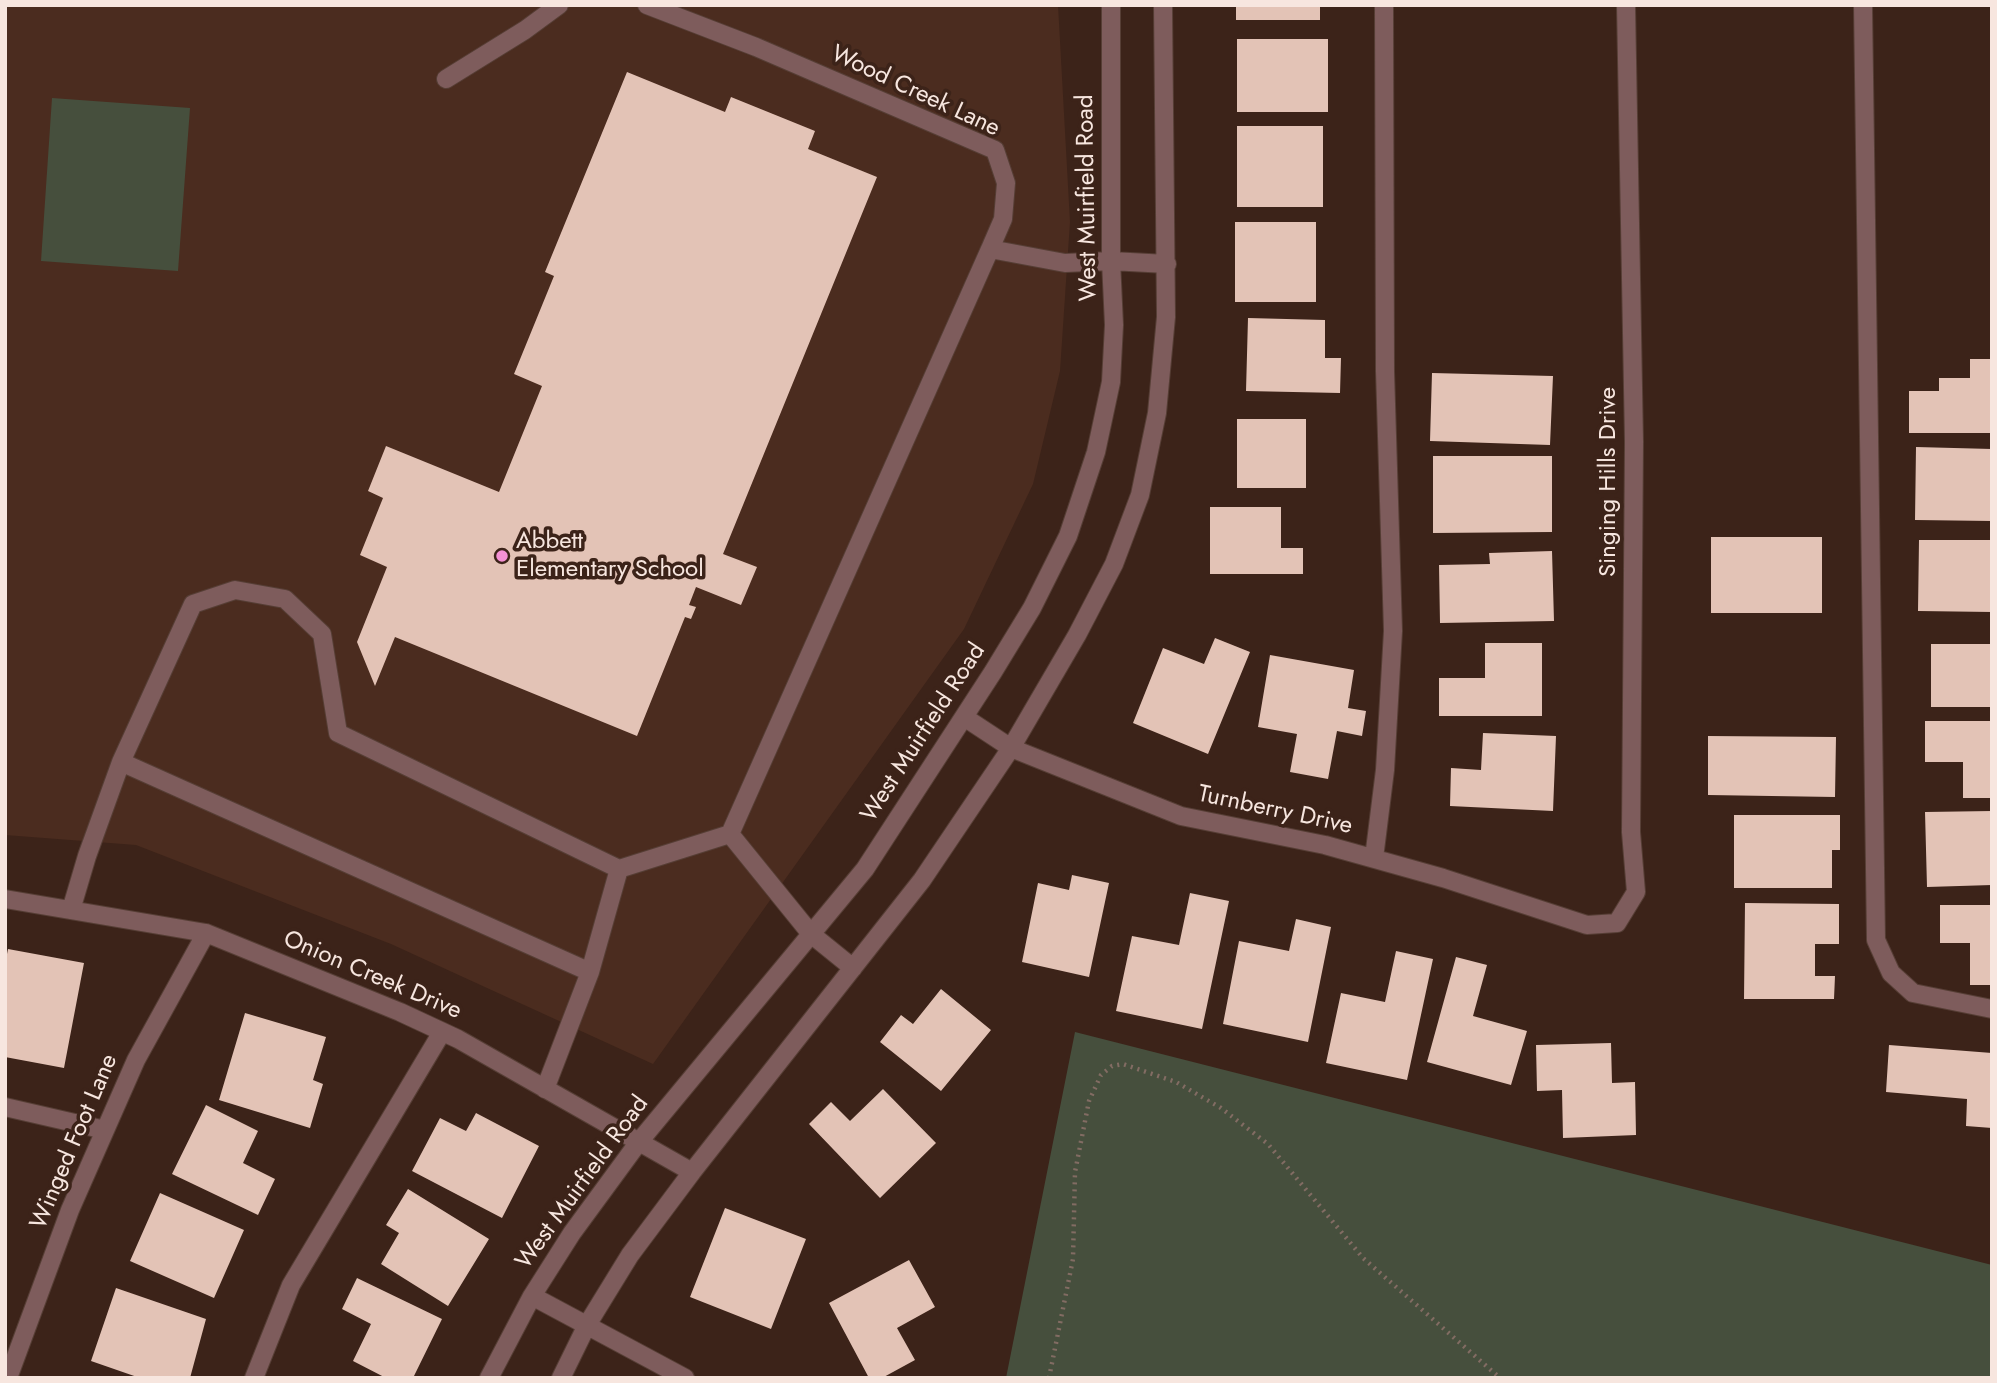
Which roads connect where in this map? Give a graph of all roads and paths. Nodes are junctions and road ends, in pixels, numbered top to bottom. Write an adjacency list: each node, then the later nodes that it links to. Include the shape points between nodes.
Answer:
1 (559, 5): 8 (street)
2 (648, 5): 9 (street, Wood Creek Lane, via 995,150 1006,183 1003,219)
3 (1111, 5): 10 (street, West Muirfield Road)
4 (1163, 5): 11 (street)
5 (1384, 5): 16 (street, via 1385,371 1393,631 1385,770)
6 (1626, 5): 20 (street, Singing Hills Drive, via 1634,442 1631,832 1636,892 1617,923)
7 (1863, 5): 25 (street, via 1876,940 1891,973 1913,993)
8 (446, 79)
9 (990, 249): 10 (street, via 1065,263); 15 (street, Wood Creek Lane)
10 (1111, 261): 11 (street); 12 (street, West Muirfield Road, via 1111,382 1096,452 1068,536 1038,596)
11 (1167, 264): 13 (street, via 1157,413 1140,495 1114,564)
12 (964, 717): 13 (street, Turnberry Drive); 22 (street, West Muirfield Road, via 865,869)
13 (1010, 748): 16 (street, Turnberry Drive, via 1181,816); 23 (street, via 922,880)
14 (121, 762): 17 (street, via 193,604 235,590 285,599 322,635 338,733); 19 (street); 24 (street)
15 (730, 834): 17 (street); 22 (street)
16 (1374, 858): 20 (street, Turnberry Drive)
17 (618, 869): 24 (street)
18 (5, 899): 19 (street, Onion Creek Drive)
19 (71, 910): 21 (street, Onion Creek Drive)
20 (1587, 925)
21 (206, 933): 26 (street, Onion Creek Drive); 29 (street, Winged Foot Lane, via 136,1060)
22 (811, 934): 23 (street); 30 (street, West Muirfield Road)
23 (853, 968): 31 (street)
24 (590, 972): 27 (street)
25 (1992, 1009)
26 (442, 1032): 27 (street, Onion Creek Drive); 35 (street, via 291,1285)
27 (545, 1089): 30 (street, Onion Creek Drive)
28 (5, 1107): 29 (street)
29 (105, 1130): 34 (street, Winged Foot Lane)
30 (638, 1143): 31 (street, Onion Creek Drive); 32 (street, West Muirfield Road)
31 (692, 1172): 33 (street, via 630,1255)
32 (532, 1296): 33 (street); 36 (street, West Muirfield Road)
33 (587, 1325): 37 (street); 38 (street)
34 (8, 1378)
35 (254, 1378)
36 (489, 1378)
37 (561, 1378)
38 (685, 1378)
39 (1049, 1378): 40 (path, via 1073,1259 1075,1172 1089,1101 1101,1075 1123,1064 1176,1082 1221,1108 1268,1144 1363,1258)
40 (1500, 1378)

